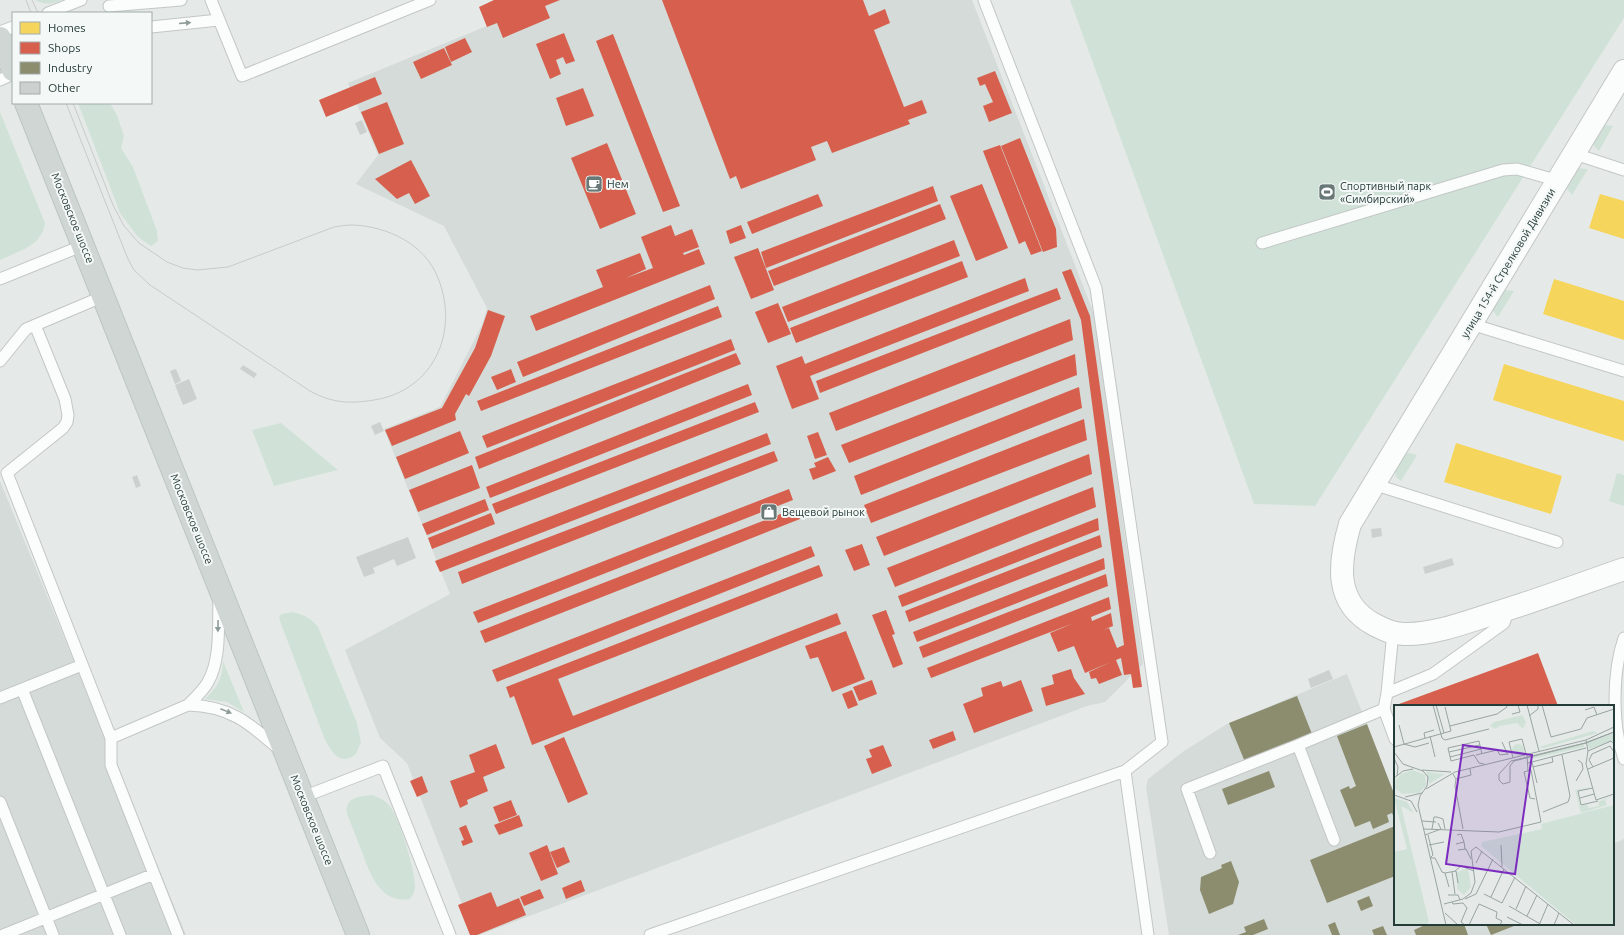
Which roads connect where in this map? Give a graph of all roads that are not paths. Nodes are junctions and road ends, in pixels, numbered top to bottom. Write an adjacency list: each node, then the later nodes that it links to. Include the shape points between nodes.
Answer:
1 (81, 0): 7 (lane)
2 (181, 0): 6 (lane)
3 (211, 0): 8 (lane)
4 (430, 0): 8 (lane, via 242,76)
5 (984, 0): 45 (lane, via 1096,288 1162,742)
6 (109, 6)
7 (51, 12)
8 (219, 20): 9 (lane, one-way to 8)
9 (152, 26)
10 (12, 27): 11 (lane)
11 (0, 32)
12 (9, 58): 14 (lane)
13 (1624, 71): 16 (street, улица 154-й Стрелковой Дивизии)
14 (0, 80)
15 (26, 104): 20 (main road, Московское шоссе)
16 (1575, 154): 17 (lane); 18 (street, улица 154-й Стрелковой Дивизии)
17 (1624, 170)
18 (1559, 181): 19 (lane, via 1517,169 1503,170); 23 (street, улица 154-й Стрелковой Дивизии)
19 (1262, 243)
20 (84, 244): 21 (lane); 22 (main road, Московское шоссе)
21 (0, 280)
22 (104, 296): 24 (lane); 30 (main road, Московское шоссе)
23 (1471, 324): 26 (lane); 27 (street, улица 154-й Стрелковой Дивизии)
24 (35, 325): 25 (lane, via 26,329); 34 (lane, via 65,399 67,422 7,473)
25 (0, 361)
26 (1624, 371)
27 (1374, 484): 28 (lane); 32 (street, улица 154-й Стрелковой Дивизии, via 1350,524 1341,568 1344,590 1354,607 1366,620)
28 (1557, 542)
29 (1624, 569): 31 (street, улица 154-й Стрелковой Дивизии)
30 (219, 587): 38 (lane, one-way to 38, via 215,665 208,683); 43 (main road, Московское шоссе)
31 (1509, 609): 32 (street, улица 154-й Стрелковой Дивизии, via 1421,634 1405,635); 36 (lane, via 1504,623 1433,674)
32 (1393, 632): 36 (lane)
33 (1624, 638): 44 (lane, via 1615,695 1617,733)
34 (82, 665): 35 (lane); 41 (lane)
35 (22, 690): 37 (lane); 51 (lane)
36 (1387, 692): 39 (lane)
37 (0, 698)
38 (188, 705): 41 (lane); 43 (lane, one-way to 43, via 220,708 234,714 262,734)
39 (1384, 709): 40 (lane); 42 (lane)
40 (1394, 736)
41 (111, 738): 50 (lane, via 111,765)
42 (1298, 745): 48 (lane); 49 (lane, via 1188,789)
43 (286, 756): 46 (main road, Московское шоссе)
44 (1624, 760)
45 (1125, 771): 59 (lane); 60 (lane)
46 (303, 797): 57 (main road, Московское шоссе); 58 (lane, via 382,766)
47 (0, 802): 52 (lane)
48 (1334, 840)
49 (1210, 852)
50 (154, 874): 51 (lane); 56 (lane)
51 (104, 894): 52 (lane); 55 (lane)
52 (46, 918): 53 (lane); 54 (lane)
53 (4, 935)
54 (53, 935)
55 (120, 935)
56 (178, 935)
57 (358, 935)
58 (450, 935)
59 (650, 935)
60 (1148, 935)

